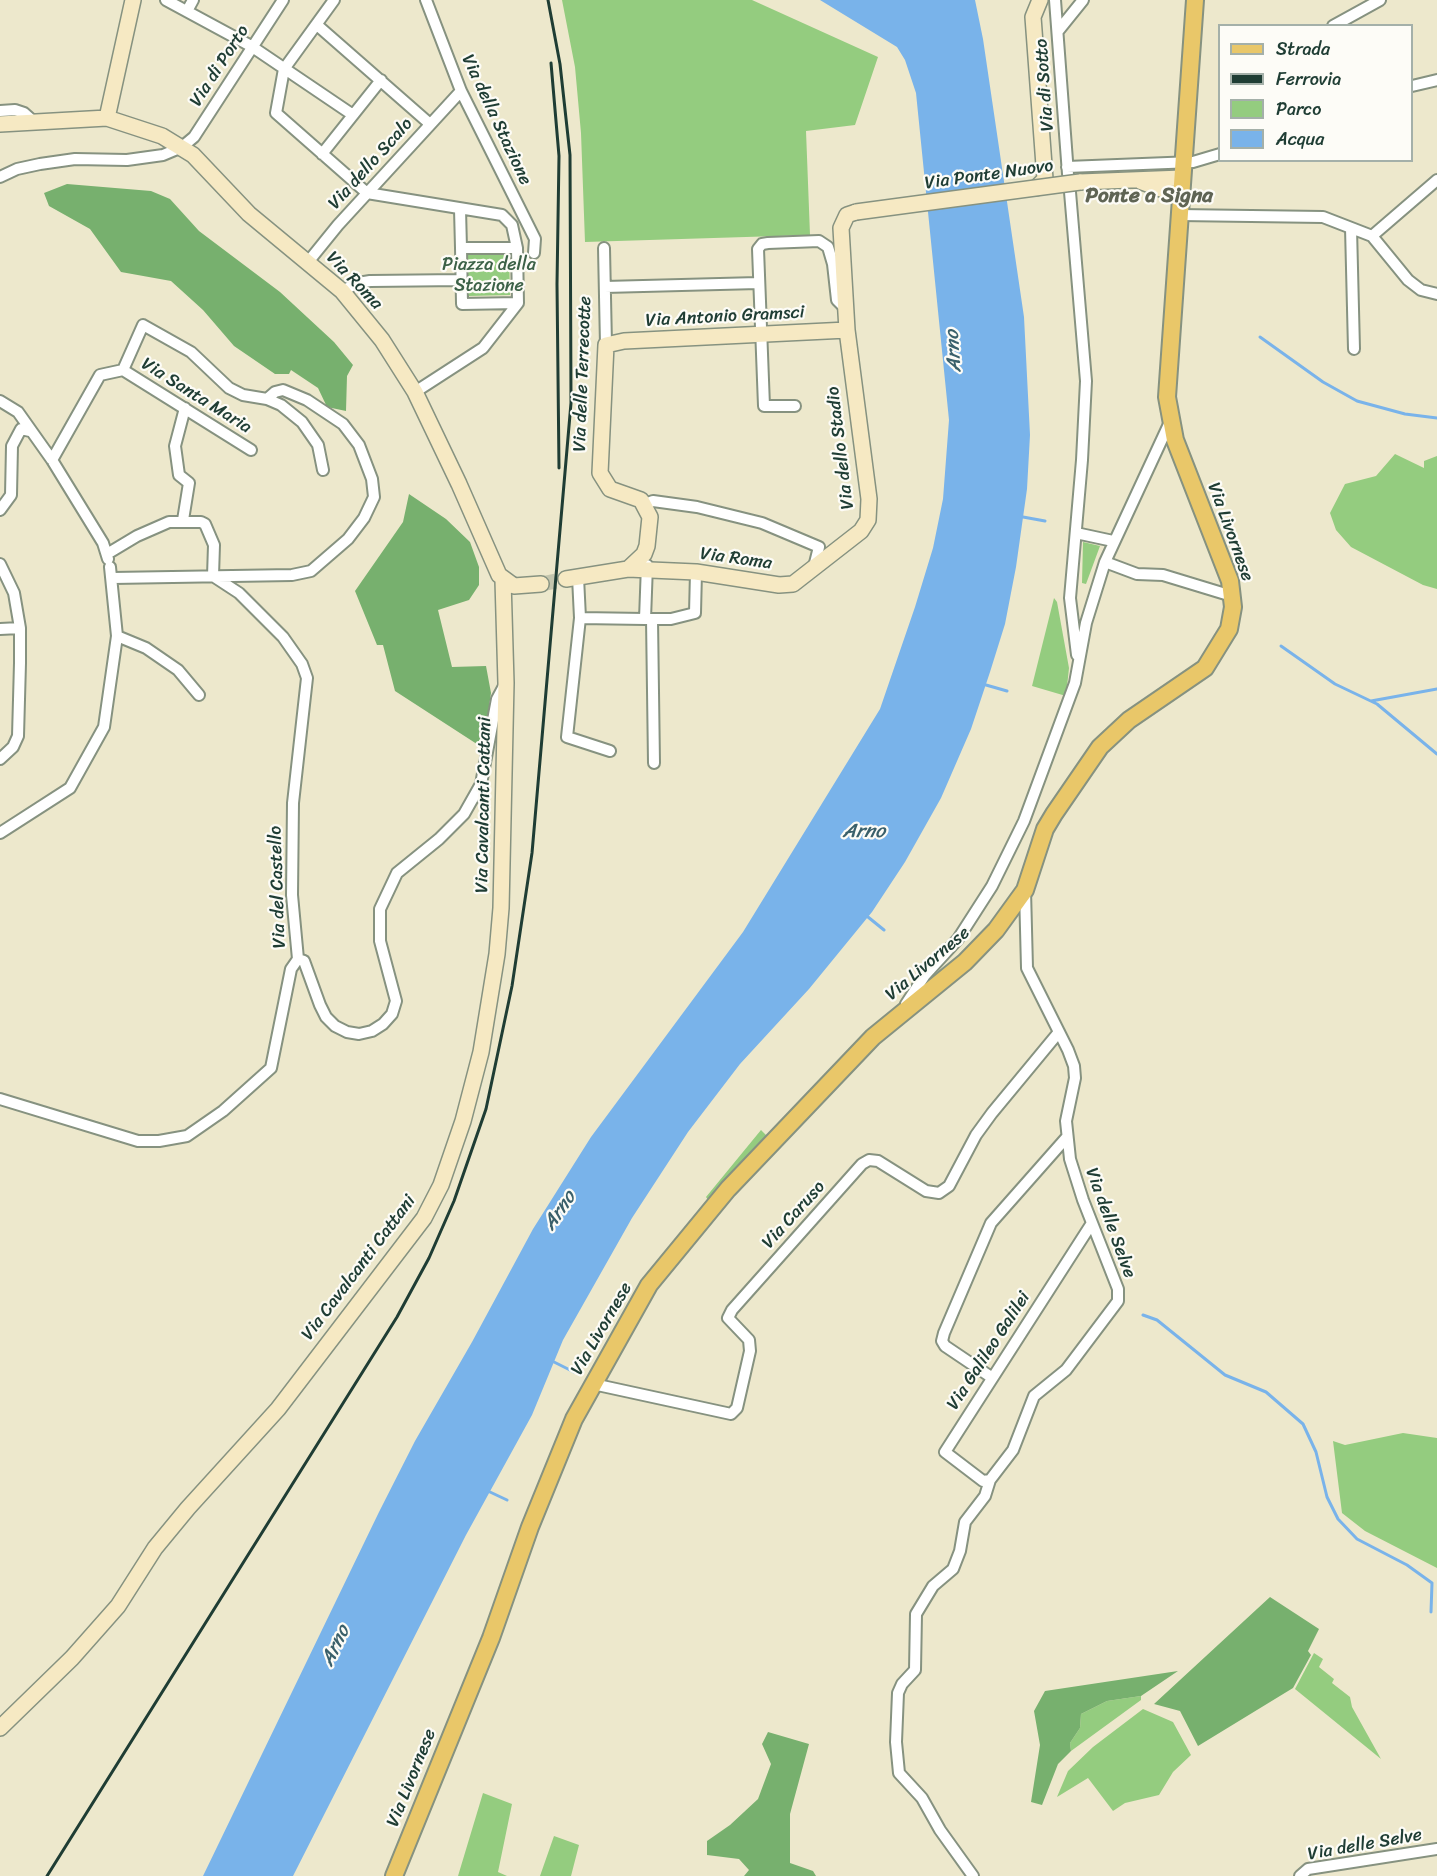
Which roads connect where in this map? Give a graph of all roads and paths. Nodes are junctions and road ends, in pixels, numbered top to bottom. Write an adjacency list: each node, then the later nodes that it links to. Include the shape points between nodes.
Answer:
1 (133, 0): 24 (main road)
2 (166, 0): 12 (street)
3 (193, 0): 12 (street)
4 (283, 0): 16 (street, Via di Porto)
5 (334, 0): 13 (street)
6 (426, 0): 21 (street, Via della Stazione)
7 (1040, 0): 36 (main road, via 1034,17 1045,179)
8 (1055, 0): 15 (street, Via di Sotto)
9 (1083, 0): 15 (street)
10 (1195, 0): 31 (main road, Via Livornese)
11 (1380, 0): 14 (street)
12 (187, 11): 16 (street)
13 (317, 24): 17 (street); 18 (street)
14 (1337, 24)
15 (1058, 31): 34 (street, Via di Sotto)
16 (251, 46): 17 (street); 28 (street, Via di Porto, via 194,137)
17 (284, 69): 23 (street); 29 (street, via 276,113)
18 (381, 80): 23 (street); 27 (street)
19 (1437, 80): 20 (street)
20 (1413, 86)
21 (461, 91): 27 (street, Via dello Scalo); 47 (street, Via della Stazione, via 535,239)
22 (0, 111): 25 (street, Via Roma, via 15,110)
23 (353, 116): 29 (street)
24 (107, 118): 25 (main road, Via Roma); 28 (main road, Via Roma, via 162,136)
25 (33, 121): 26 (main road, Via Roma)
26 (0, 124)
27 (430, 124): 37 (street, Via dello Scalo)
28 (182, 147): 32 (street, via 163,155 127,160 75,159 40,164); 48 (main road, Via Roma, via 249,214)
29 (322, 154): 37 (street)
30 (1218, 155): 31 (street, via 1193,162)
31 (1182, 170): 33 (main road, Via Ponte Nuovo); 34 (street); 38 (main road, Via Livornese)
32 (0, 177)
33 (1128, 178): 34 (main road, Via Ponte Nuovo); 38 (main road, Via Ponte Nuovo)
34 (1071, 179): 36 (main road, Via Ponte Nuovo, bridge); 74 (street, Via di Sotto, via 1086,381)
35 (1437, 180): 43 (street)
36 (1036, 188): 40 (main road, Via Ponte Nuovo, bridge)
37 (367, 193): 39 (street); 48 (street, Via dello Scalo)
38 (1180, 196): 41 (main road, Via Livornese)
39 (460, 209): 44 (street); 45 (street, via 508,219)
40 (856, 212): 55 (main road, Via dello Stadio, via 847,215 840,228)
41 (1179, 215): 42 (street, via 1323,217); 66 (main road, Via Livornese, via 1167,390)
42 (1351, 228): 43 (street); 59 (street)
43 (1372, 236): 53 (street, via 1408,280 1421,290)
44 (461, 248): 45 (street); 49 (street)
45 (517, 248): 54 (street)
46 (604, 248): 51 (street, Via delle Terrecotte)
47 (534, 253)
48 (308, 261): 52 (main road, Via Roma)
49 (461, 280): 52 (street, via 370,281); 54 (street, via 462,304)
50 (758, 283): 51 (street); 55 (street, Via dello Stadio, via 758,249 762,244 819,241 828,248 837,300); 57 (street)
51 (605, 287): 58 (street, Via delle Terrecotte)
52 (342, 291): 61 (main road, Via Roma, via 382,340)
53 (1437, 294)
54 (518, 303): 61 (street, via 483,348)
55 (845, 308): 56 (main road, Via dello Stadio)
56 (847, 330): 57 (main road, Via Antonio Gramsci); 80 (main road, Via dello Stadio, via 869,513 861,531)
57 (761, 336): 58 (main road, Via Antonio Gramsci); 64 (street, via 764,406)
58 (606, 345): 71 (main road, Via delle Terrecotte, via 599,465 604,482)
59 (1354, 349)
60 (123, 370): 62 (street, via 143,325 191,352 229,388); 65 (street, Via Santa Maria); 69 (street, via 100,375)
61 (414, 392): 86 (main road, Via Roma)
62 (267, 399): 70 (street, via 302,422 318,445); 84 (street, via 283,390 308,400 343,424 359,445 372,479 374,497 348,538 311,571 292,575)
63 (0, 401): 67 (street, via 18,412)
64 (795, 406)
65 (184, 408): 68 (street, Via Santa Maria); 73 (street, via 175,446 179,475 189,483)
66 (1170, 422): 75 (street); 89 (main road, Via Livornese)
67 (30, 431): 69 (street); 72 (street, via 21,429 12,446 11,495)
68 (251, 450)
69 (52, 460): 79 (street, via 86,514)
70 (323, 470)
71 (645, 504): 76 (main road, via 650,517); 80 (street, via 653,501 697,507 762,523 819,547)
72 (0, 510)
73 (183, 520): 79 (street, via 156,526); 84 (street, via 205,524 214,545)
74 (1076, 533): 75 (street); 95 (street, Via di Sotto, via 1070,598)
75 (1113, 541): 77 (street)
76 (647, 546): 81 (main road); 82 (street)
77 (1105, 562): 89 (street, via 1137,574 1163,575); 95 (street, via 1086,623)
78 (0, 564): 92 (street, via 14,593)
79 (109, 565): 84 (street); 94 (street)
80 (814, 567): 88 (main road, Via dello Stadio)
81 (628, 569): 82 (main road, Via Roma); 85 (main road, Via Roma)
82 (647, 570): 83 (main road, Via Roma); 91 (street)
83 (696, 572): 88 (main road, Via Roma); 91 (street, via 695,613)
84 (213, 576): 103 (street, Via del Castello, via 239,593 283,637 307,678 292,803 292,895)
85 (572, 578): 90 (street)
86 (503, 580): 87 (main road, via 518,587); 96 (main road, Via Cavalcanti Cattani)
87 (541, 584)
88 (793, 584)
89 (1232, 596): 102 (main road, Via Livornese, via 1229,629 1212,659 1129,720 1100,747 1071,787 1045,829)
90 (580, 618): 91 (street); 98 (street, via 567,737)
91 (648, 619): 100 (street)
92 (20, 628): 93 (street); 99 (street, via 18,736)
93 (0, 629)
94 (117, 636): 97 (street, via 146,648 178,670); 101 (street, via 104,727 70,788)
95 (1078, 668): 104 (street, via 1034,798 992,886 958,939 925,975)
96 (506, 683): 103 (street, Via del Castello, via 497,699 481,784 464,814 397,873 381,909 380,941 396,1001 392,1014 372,1031 359,1034 335,1026 320,1005 304,961); 112 (main road, Via Cavalcanti Cattani, via 501,908 492,993 463,1121 441,1185 424,1218 278,1409 155,1548 118,1606 72,1658)
97 (199, 695)
98 (610, 752)
99 (0, 759)
100 (654, 763)
101 (0, 833)
102 (1025, 890): 104 (main road, Via Livornese, via 996,930 965,962); 105 (street, Via delle Selve, via 1027,968)
103 (298, 959): 106 (street, via 291,969 271,1068 223,1111 187,1136 138,1141)
104 (899, 1015): 110 (main road, Via Livornese, via 873,1036 678,1247 649,1285)
105 (1059, 1032): 107 (street, Via delle Selve, via 1075,1078 1067,1110); 110 (street, Via Caruso, via 992,1113 949,1186 939,1193 926,1191 878,1161 861,1164 732,1310 728,1318 749,1341 750,1351 737,1408 731,1414)
106 (0, 1099)
107 (1067, 1137): 108 (street, Via delle Selve, via 1075,1178); 109 (street, via 991,1223 944,1333 945,1346)
108 (1092, 1223): 109 (street, Via Galileo Galilei); 111 (street, Via delle Selve, via 1118,1289 1118,1301 1066,1370 1034,1396 1013,1450)
109 (992, 1377): 111 (street, Via Galileo Galilei, via 945,1452 983,1481)
110 (593, 1384): 114 (main road, Via Livornese, via 574,1419 530,1527 491,1638)
111 (990, 1480): 115 (street, Via delle Selve, via 985,1496 965,1522 953,1569 921,1602 914,1621 915,1670 898,1693 899,1773 922,1798)
112 (0, 1728)
113 (1437, 1848): 116 (street, Via delle Selve, via 1308,1869)
114 (394, 1876)
115 (973, 1876)
116 (1300, 1876)

